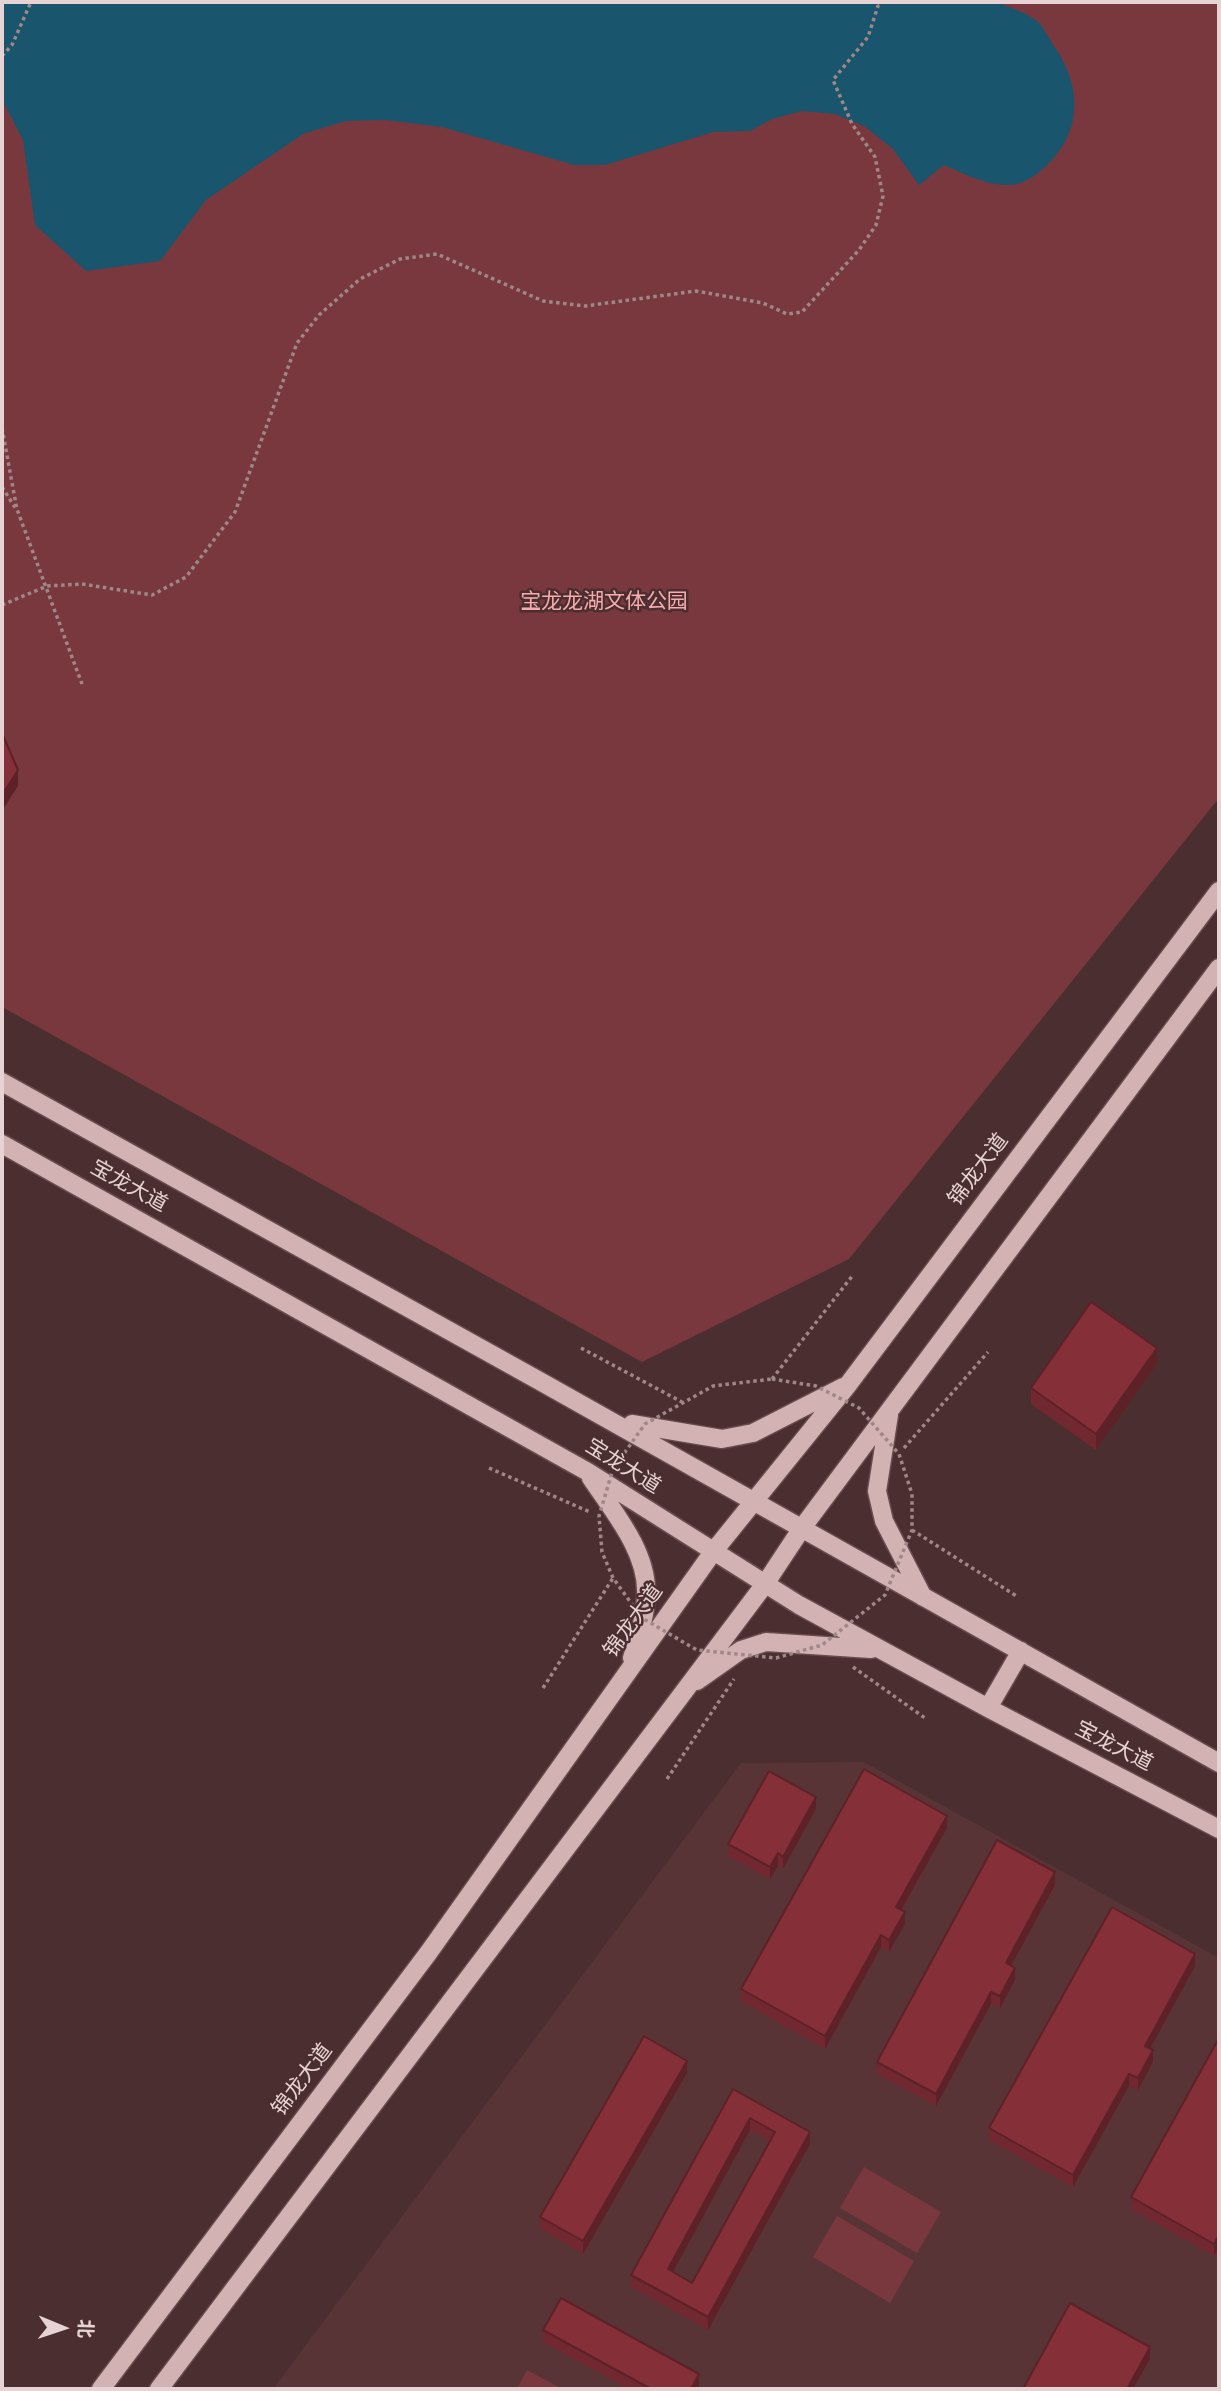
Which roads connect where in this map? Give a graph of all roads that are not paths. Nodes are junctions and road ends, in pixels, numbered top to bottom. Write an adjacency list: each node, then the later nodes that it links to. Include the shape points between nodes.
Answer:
1 (1219, 891): 5 (main road, 锦龙大道)
2 (1219, 968): 6 (main road)
3 (2, 1082): 7 (main road, 宝龙大道)
4 (2, 1144): 8 (main road, 宝龙大道)
5 (847, 1386): 7 (main road, via 752,1433 722,1439); 9 (main road, 锦龙大道)
6 (890, 1409): 10 (main road); 13 (main road, via 877,1491 884,1521)
7 (614, 1420): 9 (main road, 宝龙大道)
8 (587, 1472): 11 (main road, 宝龙大道); 16 (main road, via 627,1532 642,1566 647,1592)
9 (753, 1500): 10 (main road, 宝龙大道); 11 (main road, 锦龙大道)
10 (802, 1528): 12 (main road); 13 (main road, 宝龙大道)
11 (713, 1552): 12 (main road, 宝龙大道); 16 (main road, 锦龙大道)
12 (765, 1584): 14 (main road, 宝龙大道); 17 (main road)
13 (923, 1597): 15 (main road, 宝龙大道)
14 (883, 1651): 17 (main road, via 766,1642 741,1650); 18 (main road, 宝龙大道)
15 (1021, 1651): 18 (main road); 19 (main road, 宝龙大道)
16 (628, 1671): 21 (main road, 锦龙大道, via 429,1952)
17 (680, 1693): 22 (main road)
18 (988, 1709): 20 (main road, 宝龙大道)
19 (1219, 1763)
20 (1219, 1829)
21 (101, 2389)
22 (159, 2389)

